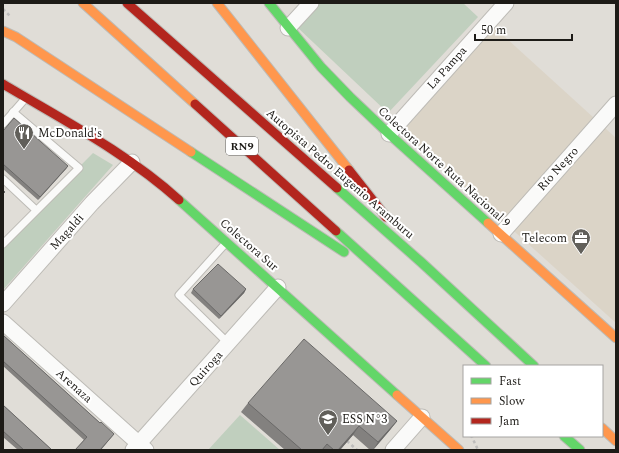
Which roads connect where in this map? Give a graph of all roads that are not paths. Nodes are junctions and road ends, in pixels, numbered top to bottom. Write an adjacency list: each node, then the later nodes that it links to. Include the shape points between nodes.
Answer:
1 (82, 3): 23 (main road, RN9)
2 (127, 3): 21 (main road, Autopista Pedro Eugenio Aramburu / RN9)
3 (217, 3): 21 (main road)
4 (269, 3): 7 (main road, Colectora Norte Ruta Nacional 9)
5 (311, 3): 7 (street)
6 (506, 3): 14 (street, La Pampa)
7 (288, 28): 14 (main road, Colectora Norte Ruta Nacional 9, via 321,67)
8 (3, 31): 23 (main road, via 16,37)
9 (3, 84): 10 (main road, Colectora Sur)
10 (26, 97): 12 (lane); 15 (main road, Colectora Sur)
11 (616, 104): 18 (street, Río Negro)
12 (14, 112): 13 (lane); 17 (lane, via 79,168)
13 (3, 124)
14 (389, 134): 18 (main road, Colectora Norte Ruta Nacional 9)
15 (132, 162): 19 (main road, Colectora Sur); 24 (street, Magaldi, via 92,203)
16 (3, 180): 17 (lane)
17 (36, 210): 20 (lane)
18 (500, 234): 26 (main road, Colectora Norte Ruta Nacional 9)
19 (227, 242): 22 (main road, Colectora Sur); 27 (lane, via 179,295)
20 (3, 244)
21 (421, 262): 29 (main road, Autopista Pedro Eugenio Aramburu / RN9)
22 (278, 287): 27 (street, Quiroga); 30 (main road, Colectora Sur)
23 (401, 289): 28 (main road, RN9)
24 (3, 304)
25 (3, 322): 34 (street, Arenaza)
26 (616, 338)
27 (228, 343): 34 (street, Quiroga)
28 (485, 365)
29 (533, 365)
30 (422, 417): 35 (street); 36 (main road, Colectora Sur)
31 (603, 429): 33 (main road)
32 (565, 437): 37 (main road)
33 (616, 441)
34 (139, 448)
35 (393, 450)
36 (459, 450)
37 (580, 450)

